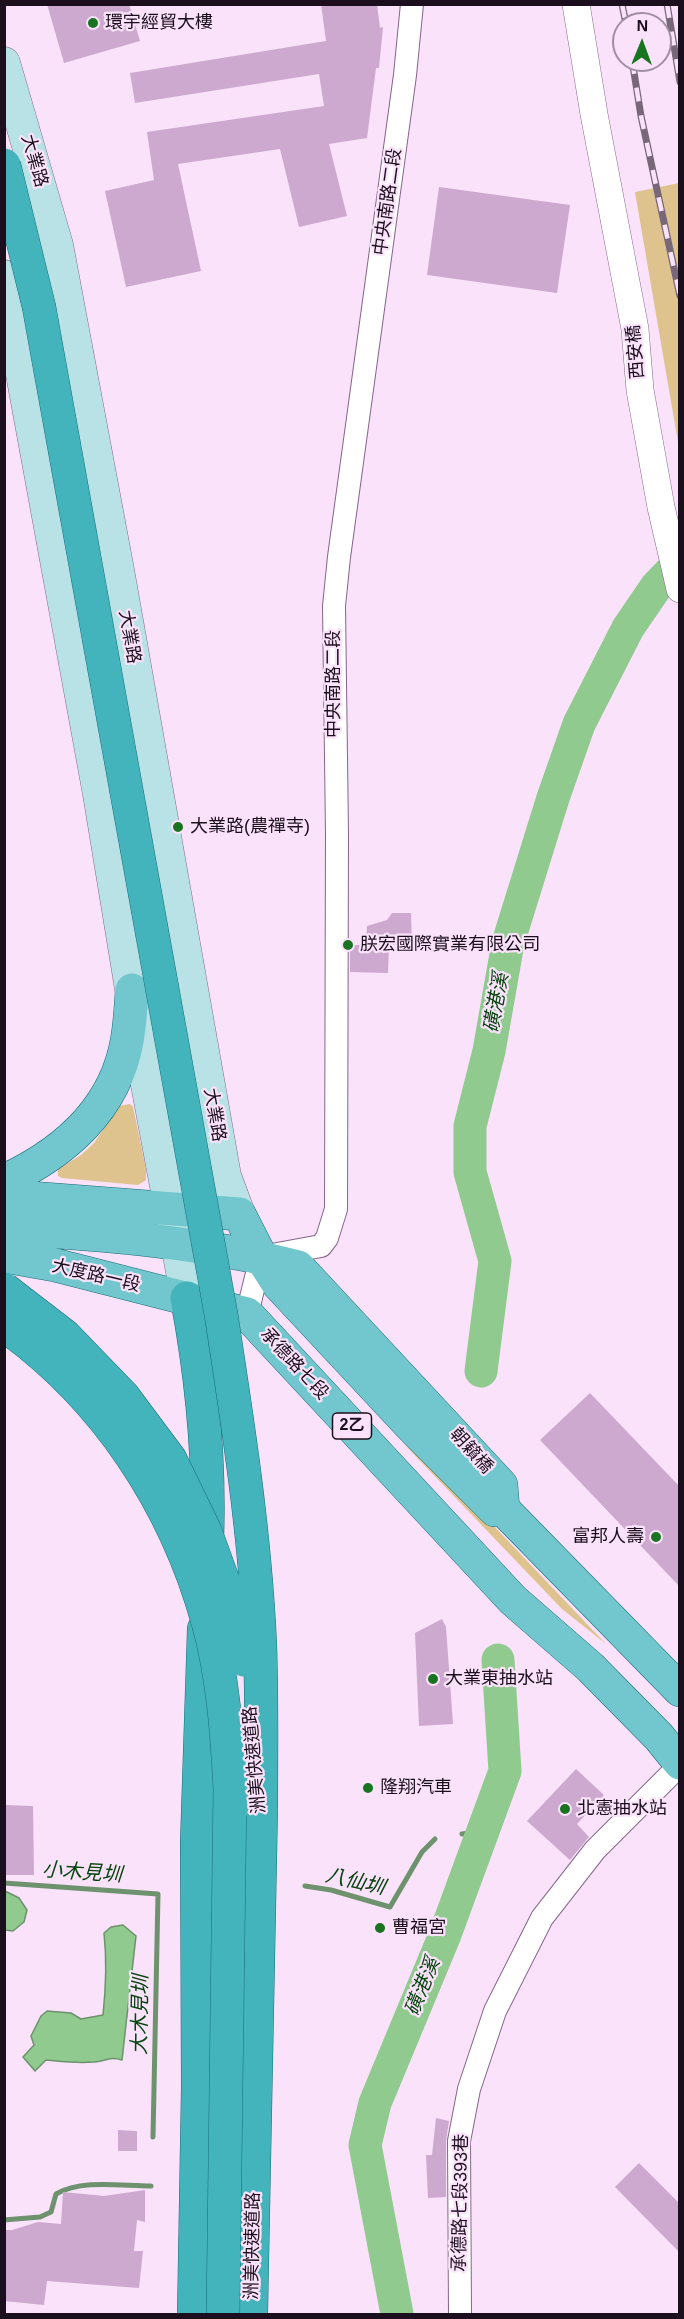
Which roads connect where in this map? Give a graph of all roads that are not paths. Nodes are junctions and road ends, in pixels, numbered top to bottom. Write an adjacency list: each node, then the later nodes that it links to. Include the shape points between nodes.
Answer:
1 (412, 4): 15 (street, 中央南路二段, via 334,606 336,1209 321,1246)
2 (576, 4): 6 (street, 西安橋, via 635,329 640,390)
3 (4, 63): 11 (main road, 大業路, via 57,245 225,1176)
4 (4, 165): 23 (highway, bridge, via 39,307 221,1314 253,1549 260,1644)
5 (4, 276): 7 (main road)
6 (680, 589)
7 (132, 990): 8 (main road, via 127,1042 102,1106 65,1145); 10 (main road)
8 (4, 1181)
9 (4, 1196): 10 (main road)
10 (171, 1209): 11 (main road); 13 (main road)
11 (239, 1214): 15 (main road, 2乙)
12 (4, 1228): 13 (main road)
13 (177, 1242): 15 (main road); 17 (main road)
14 (4, 1256): 17 (main road, 大度路一段)
15 (261, 1257): 18 (street); 20 (main road, 朝籟橋, via 298,1267 440,1417); 20 (main road, 朝籟橋 / 2乙, via 279,1285 495,1510)
16 (4, 1289): 23 (highway, 洲美快速道路, bridge, via 65,1336 123,1396 170,1459 205,1531 233,1608 252,1705)
17 (187, 1298): 18 (main road, 承德路七段); 24 (highway, via 207,1458 208,1523 197,1842)
18 (247, 1314): 22 (main road, 承德路七段 / 2乙, via 513,1600 590,1667)
19 (4, 1324): 25 (highway, 洲美快速道路, bridge, via 66,1376 102,1414 130,1452 164,1508 190,1564 209,1624 220,1675 230,1789)
20 (502, 1497): 21 (main road, 2乙)
21 (680, 1690)
22 (680, 1764): 27 (street, 承德路七段393巷, via 595,1851 542,1918 495,2011 469,2089 459,2141)
23 (261, 1808): 26 (highway, 洲美快速道路)
24 (194, 2314)
25 (222, 2314)
26 (251, 2314)
27 (460, 2314)

